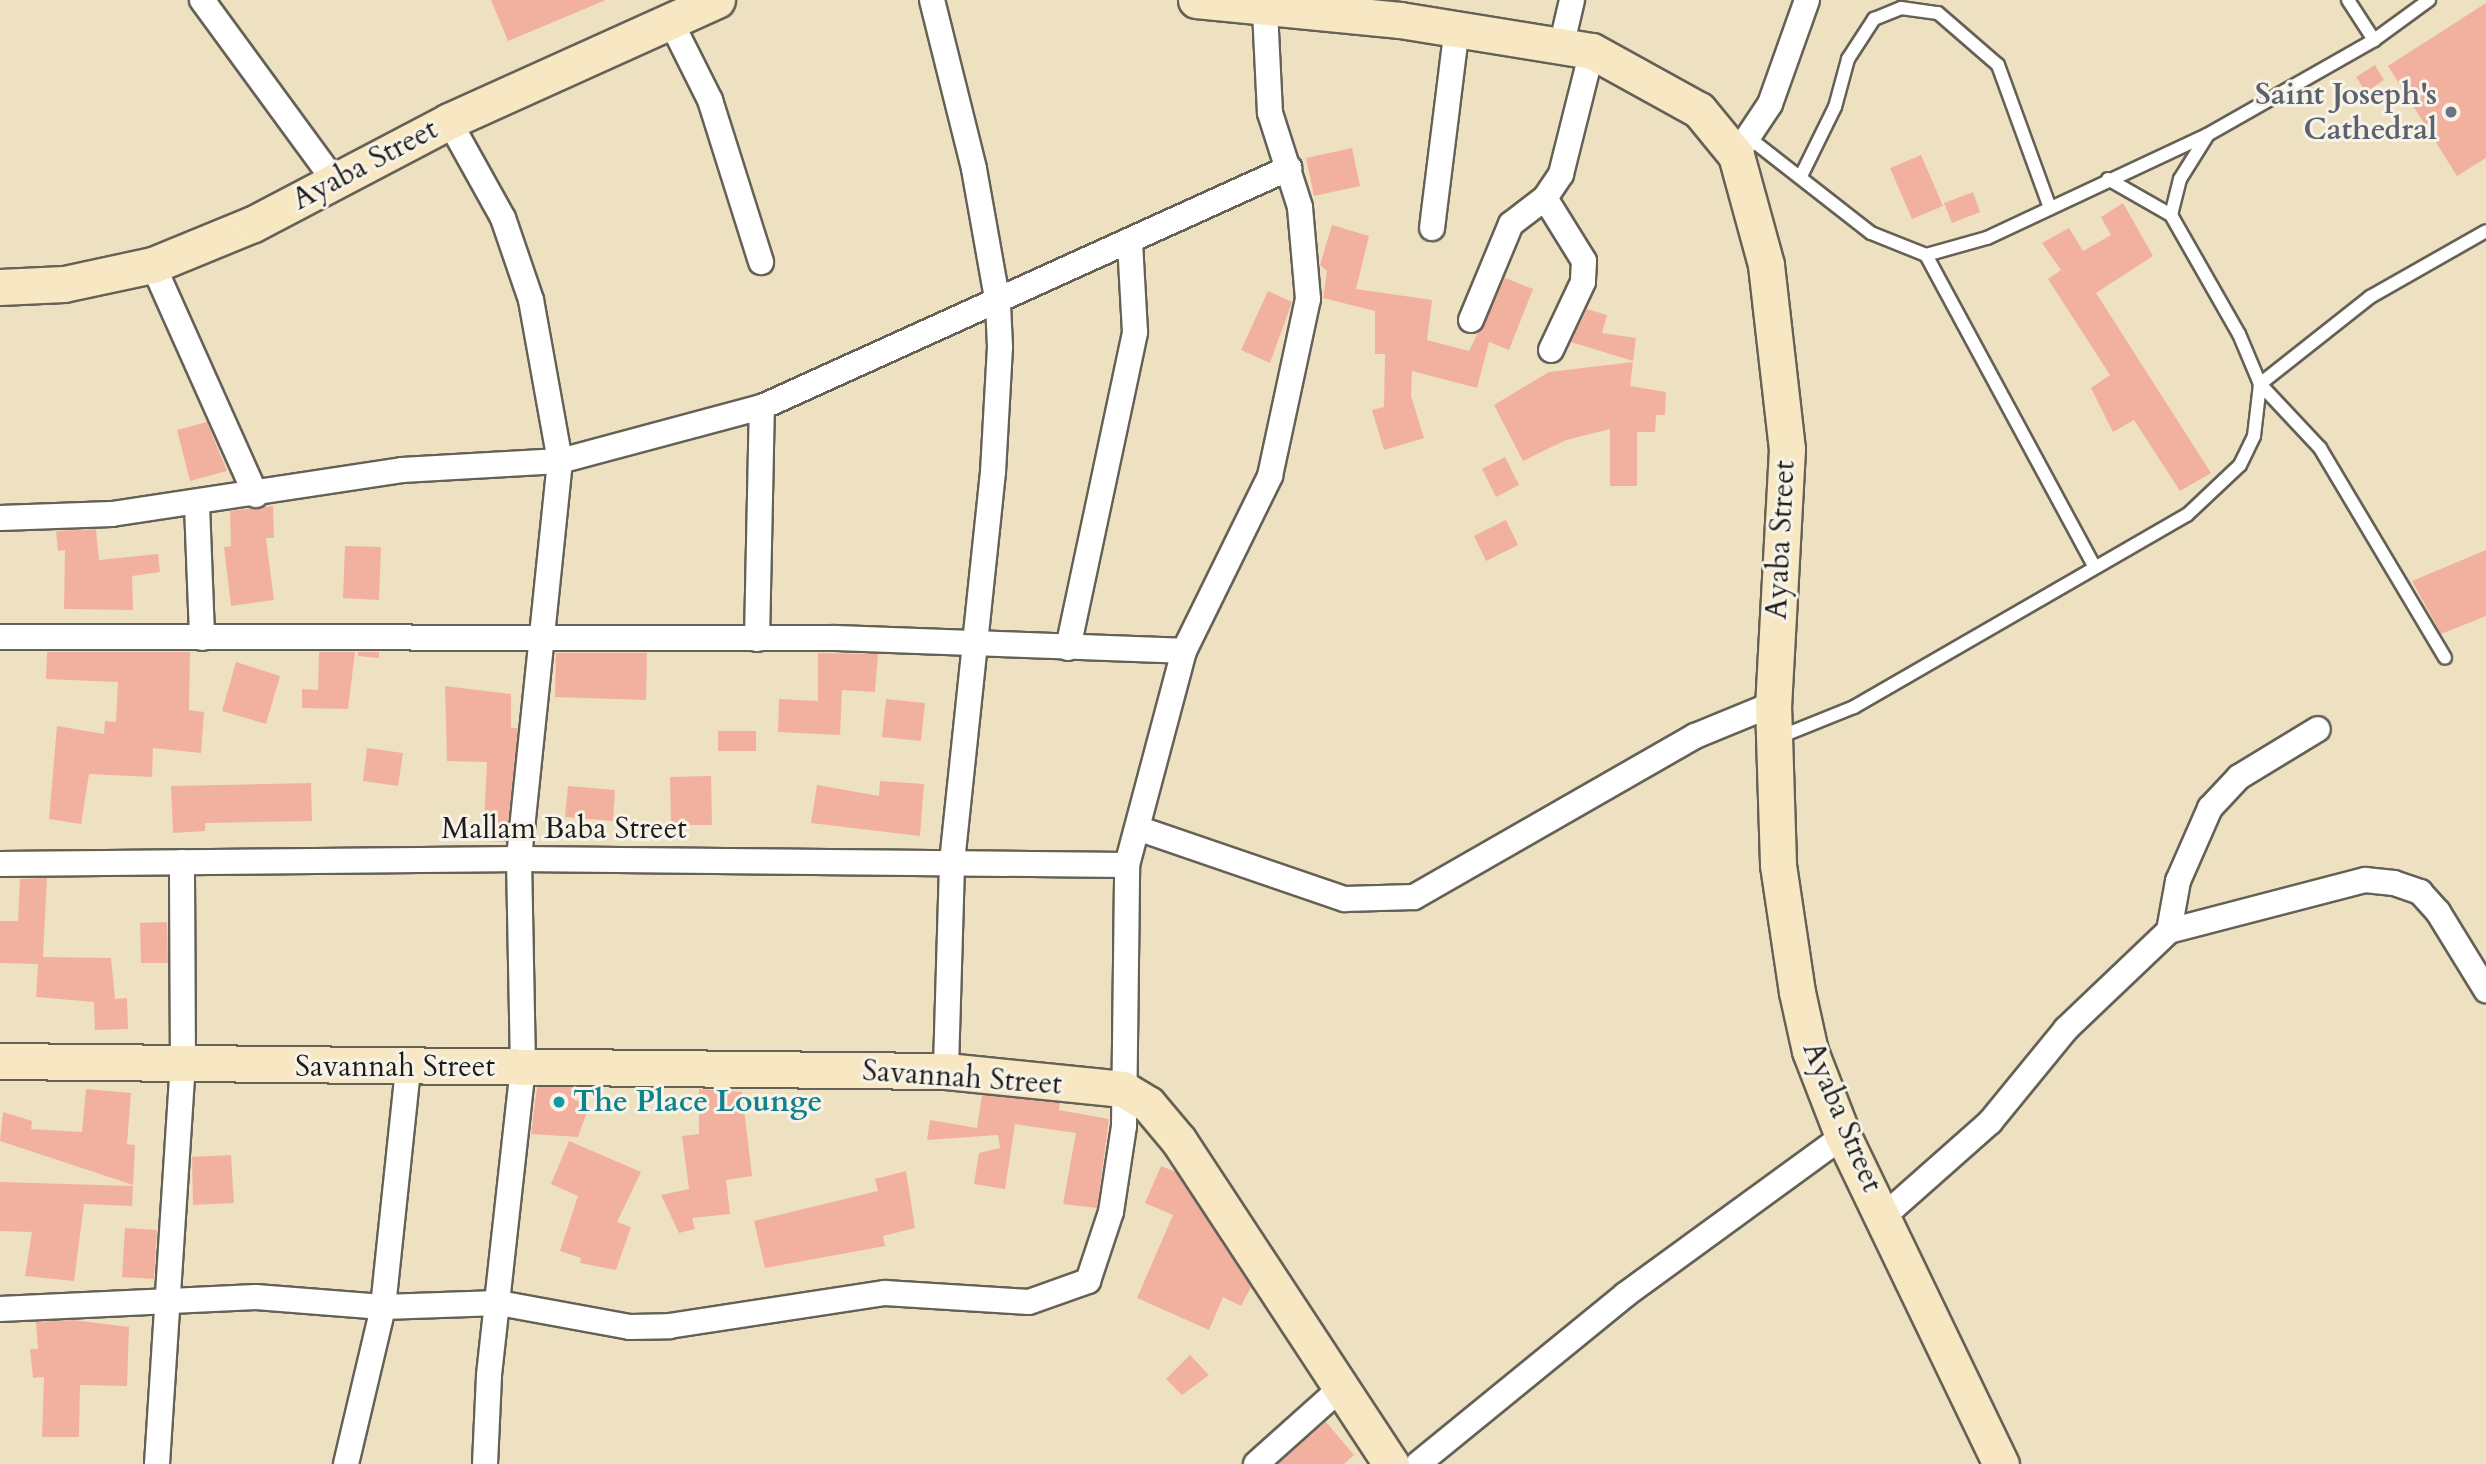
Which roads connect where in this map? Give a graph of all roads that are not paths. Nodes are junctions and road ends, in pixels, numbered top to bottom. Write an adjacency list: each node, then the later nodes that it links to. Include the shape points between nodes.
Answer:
1 (202, 0): 21 (street)
2 (717, 0): 11 (main road, Ayaba Street)
3 (932, 0): 32 (street)
4 (1196, 0): 9 (main road, Ayaba Street)
5 (1572, 0): 14 (street)
6 (1807, 0): 17 (street, via 1791,55)
7 (2348, 0): 13 (lane)
8 (2429, 0): 13 (lane)
9 (1265, 9): 10 (main road, Ayaba Street); 18 (street, via 1269,113)
10 (1402, 10): 12 (main road, Ayaba Street)
11 (669, 18): 15 (main road, Ayaba Street); 29 (street, via 710,100)
12 (1457, 28): 14 (main road, Ayaba Street); 25 (street)
13 (2374, 40): 16 (lane)
14 (1577, 47): 17 (main road, Ayaba Street, via 1699,110); 22 (street, via 1561,174)
15 (449, 121): 21 (main road, Ayaba Street); 37 (street, via 503,218 531,300)
16 (2207, 135): 20 (lane); 24 (lane, via 2180,180)
17 (1742, 146): 19 (lane); 50 (main road, Ayaba Street, via 1766,265 1787,449)
18 (1289, 168): 27 (street); 48 (street, via 1307,252 1298,359 1270,475)
19 (1801, 176): 23 (lane, via 1835,107 1848,59 1874,19 1901,8 1938,13 1998,65); 28 (lane, via 1871,233)
20 (2108, 180): 23 (lane); 24 (lane)
21 (335, 182): 30 (main road, Ayaba Street)
22 (1545, 198): 33 (street, via 1511,223); 34 (street, via 1584,261 1583,282)
23 (2050, 208): 28 (lane, via 1987,238)
24 (2171, 215): 35 (lane, via 2207,273)
25 (1432, 228)
26 (2486, 232): 35 (lane, via 2370,297)
27 (1130, 242): 32 (street); 47 (street, via 1135,332)
28 (1926, 255): 41 (lane)
29 (761, 262)
30 (153, 265): 31 (main road, Ayaba Street, via 64,284); 38 (street)
31 (0, 287)
32 (999, 304): 36 (street); 46 (street, via 998,410)
33 (1471, 320)
34 (1551, 350)
35 (2260, 384): 41 (lane, via 2254,436 2240,465 2187,515); 49 (lane, via 2320,448)
36 (762, 407): 37 (street); 44 (street)
37 (560, 460): 38 (street, via 402,470); 45 (street)
38 (256, 495): 39 (street)
39 (197, 505): 40 (street); 43 (street)
40 (0, 518)
41 (2095, 567): 50 (lane, via 1854,707)
42 (0, 637): 43 (street)
43 (202, 638): 45 (street)
44 (757, 639): 45 (street); 46 (street)
45 (541, 640): 53 (street)
46 (976, 645): 47 (street); 56 (street)
47 (1068, 648): 48 (street)
48 (1184, 651): 52 (street)
49 (2445, 658)
50 (1774, 721): 52 (street, via 1685,741 1414,897 1345,899); 66 (main road, Ayaba Street, via 1779,865 1797,992 1810,1051)
51 (2318, 729): 58 (street, via 2239,777 2210,808 2178,881)
52 (1139, 828): 57 (street)
53 (519, 859): 54 (street, Mallam Baba Street); 56 (street, Mallam Baba Street); 62 (street)
54 (183, 862): 55 (street, Mallam Baba Street); 61 (street)
55 (0, 864)
56 (952, 865): 57 (street, Mallam Baba Street); 64 (street)
57 (1127, 865): 65 (street)
58 (2169, 931): 59 (street, via 2365,880 2394,883 2420,892 2438,912); 67 (street, via 2066,1029 1990,1122)
59 (2486, 990)
60 (0, 1061): 61 (main road, Savannah Street)
61 (183, 1066): 63 (main road, Savannah Street); 69 (street)
62 (523, 1067): 63 (main road, Savannah Street); 64 (main road, Savannah Street); 68 (street)
63 (408, 1068): 70 (street)
64 (946, 1071): 65 (main road, Savannah Street)
65 (1123, 1089): 68 (street, via 1111,1212 1088,1281 1061,1296 1029,1303 885,1293 630,1327); 72 (main road, Savannah Street, via 1148,1104 1179,1140)
66 (1843, 1136): 67 (main road, Ayaba Street); 78 (street, via 1625,1295)
67 (1885, 1214): 79 (main road, Ayaba Street)
68 (499, 1303): 70 (street); 75 (street)
69 (172, 1304): 70 (street, via 256,1297); 71 (street); 73 (street)
70 (383, 1307): 74 (street)
71 (0, 1309)
72 (1341, 1388): 76 (street); 77 (main road, Savannah Street)
73 (157, 1464)
74 (346, 1464)
75 (485, 1464)
76 (1256, 1464)
77 (1391, 1464)
78 (1418, 1464)
79 (2001, 1464)

